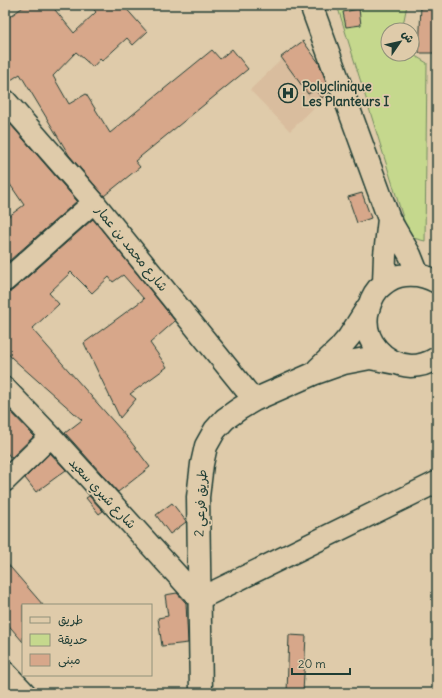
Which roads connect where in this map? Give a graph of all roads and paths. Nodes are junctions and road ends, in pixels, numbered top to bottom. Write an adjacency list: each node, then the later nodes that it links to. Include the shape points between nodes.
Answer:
1 (311, 5): 4 (main road)
2 (5, 100): 3 (street, شارع محمد بن عمار)
3 (94, 202): 6 (street); 13 (street, شارع محمد بن عمار)
4 (389, 219): 5 (main road, via 410,255); 7 (main road)
5 (431, 278): 7 (main road, via 406,274)
6 (5, 281)
7 (384, 284): 8 (main road, طريق فرعي 2, via 374,294)
8 (368, 306): 10 (main road, via 368,334 384,357); 11 (main road, طريق فرعي 2, via 349,337)
9 (437, 358): 10 (main road, طريق فرعي 2, via 427,364 412,366)
10 (396, 363): 11 (main road, طريق فرعي 2, via 370,358 344,363)
11 (313, 374): 13 (main road, طريق فرعي 2)
12 (5, 388): 14 (street, شارع شيري سعيد)
13 (254, 400): 17 (main road, طريق فرعي 2, via 225,419 206,446 198,497)
14 (51, 436): 15 (street); 17 (street, شارع شيري سعيد)
15 (5, 481)
16 (437, 482): 17 (street)
17 (199, 599): 20 (main road, طريق فرعي 2)
18 (5, 672): 19 (street)
19 (25, 693)
20 (201, 693)

